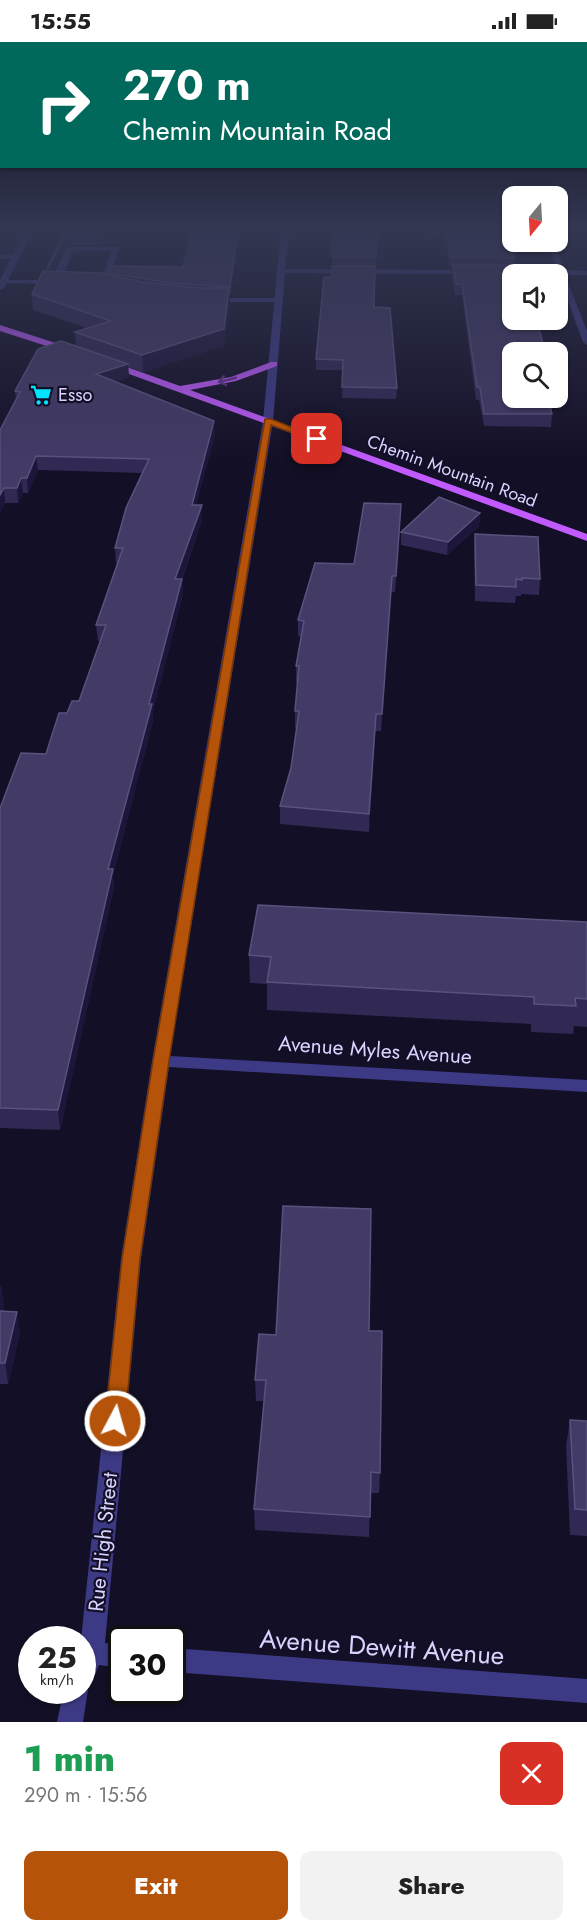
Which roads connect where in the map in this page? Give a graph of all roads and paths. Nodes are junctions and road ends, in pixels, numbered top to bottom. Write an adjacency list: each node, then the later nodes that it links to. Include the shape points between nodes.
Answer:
1 (278, 308): 7 (street, Rue High Street)
2 (574, 308): 4 (street)
3 (0, 328): 5 (main road)
4 (587, 342)
5 (83, 355)
6 (104, 362): 8 (main road, Chemin Mountain Road)
7 (274, 364): 8 (main road, one-way to 8, via 233,380); 9 (street, Rue High Street)
8 (179, 389): 9 (main road, Chemin Mountain Road)
9 (268, 421): 10 (main road, Chemin Mountain Road); 11 (street, Rue High Street)
10 (587, 538)
11 (161, 1061): 12 (street, Avenue Myles Avenue); 13 (street, Rue High Street, via 131,1259)
12 (587, 1086)
13 (95, 1626)
14 (186, 1661): 15 (street, Avenue Dewitt Avenue)
15 (587, 1691)
16 (73, 1704): 17 (street)
17 (70, 1722)

